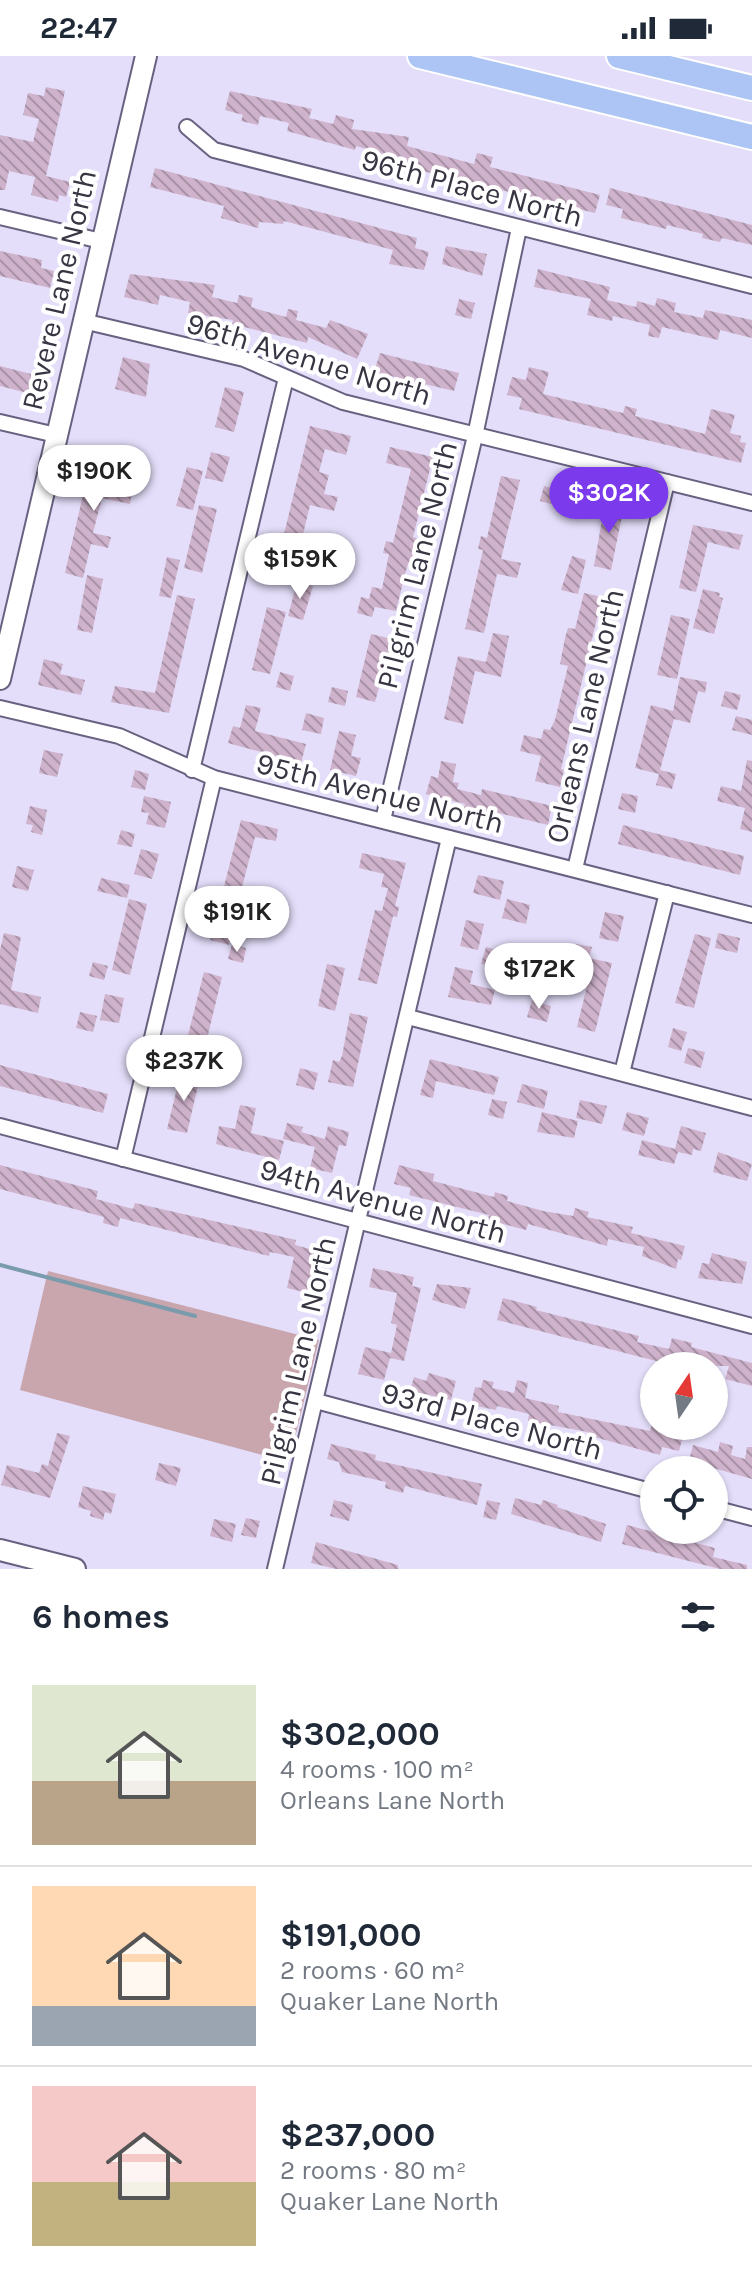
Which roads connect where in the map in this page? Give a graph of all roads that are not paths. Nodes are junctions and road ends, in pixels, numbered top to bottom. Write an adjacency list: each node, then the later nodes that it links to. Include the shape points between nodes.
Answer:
1 (146, 56): 9 (street, Revere Lane North)
2 (420, 56): 6 (highway)
3 (619, 56): 4 (highway)
4 (752, 88)
5 (187, 127): 8 (street, 96th Place North, via 214,150)
6 (752, 137)
7 (0, 217): 9 (street)
8 (519, 228): 10 (street, 96th Place North); 15 (street, Pilgrim Lane North)
9 (101, 241): 11 (street, Revere Lane North)
10 (752, 286)
11 (83, 321): 12 (street, 96th Avenue North, via 244,359); 14 (street, Revere Lane North)
12 (286, 378): 15 (street, 96th Avenue North, via 343,402); 20 (street)
13 (0, 422): 14 (street)
14 (56, 435): 18 (street, Revere Lane North)
15 (475, 436): 16 (street, 96th Avenue North); 22 (street, Pilgrim Lane North)
16 (667, 482): 17 (street, 96th Avenue North); 24 (street, Orleans Lane North)
17 (752, 503)
18 (0, 679)
19 (0, 708): 20 (street, 95th Avenue North, via 119,736)
20 (192, 770): 21 (street, 95th Avenue North)
21 (214, 778): 22 (street, 95th Avenue North); 31 (street)
22 (383, 820): 23 (street, 95th Avenue North)
23 (449, 838): 24 (street, 95th Avenue North); 27 (street, Pilgrim Lane North)
24 (575, 869): 25 (street, 95th Avenue North)
25 (667, 893): 26 (street, 95th Avenue North); 28 (street)
26 (752, 915)
27 (408, 1017): 28 (street); 32 (street, Pilgrim Lane North)
28 (622, 1073): 29 (street)
29 (752, 1108)
30 (0, 1126): 31 (street, 94th Avenue North)
31 (123, 1159): 32 (street, 94th Avenue North)
32 (359, 1221): 33 (street, 94th Avenue North); 34 (street, Pilgrim Lane North)
33 (752, 1326)
34 (316, 1401): 35 (street, 93rd Place North); 40 (street, Pilgrim Lane North)
35 (640, 1488)
36 (728, 1512): 37 (street)
37 (752, 1518)
38 (0, 1550): 39 (street)
39 (75, 1569)
40 (275, 1569)

